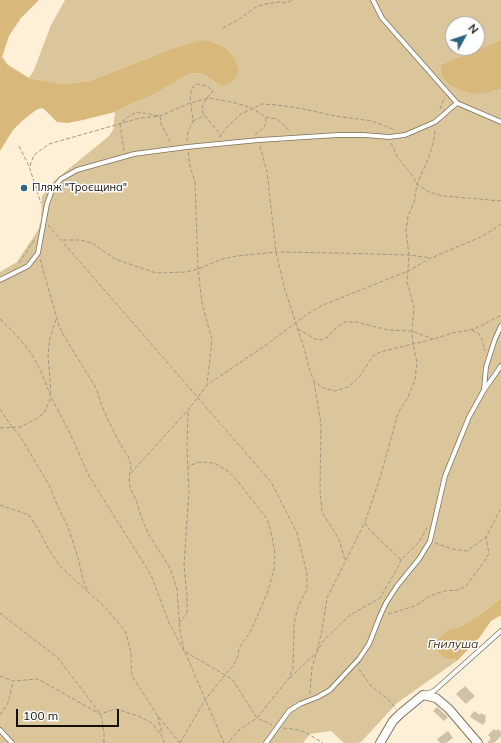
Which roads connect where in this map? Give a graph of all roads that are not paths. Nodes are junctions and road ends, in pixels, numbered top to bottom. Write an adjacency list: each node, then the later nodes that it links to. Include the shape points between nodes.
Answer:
1 (373, 0): 2 (lane, via 382,18)
2 (457, 103): 3 (lane); 4 (lane, via 435,122 406,135 299,137 175,148 125,157 77,170 61,180 52,190 38,253 28,266)
3 (501, 122)
4 (0, 280)
5 (501, 326): 7 (lane, via 486,367)
6 (501, 366): 7 (lane)
7 (484, 390): 12 (lane, via 469,417 445,476 430,541 397,586 380,616 369,644 355,664 330,690 289,711)
8 (501, 631): 9 (lane, via 434,691)
9 (424, 695): 13 (street, via 393,721); 14 (street, via 436,698 450,709)
10 (0, 730): 11 (lane)
11 (12, 743)
12 (266, 743)
13 (380, 743)
14 (478, 743)

